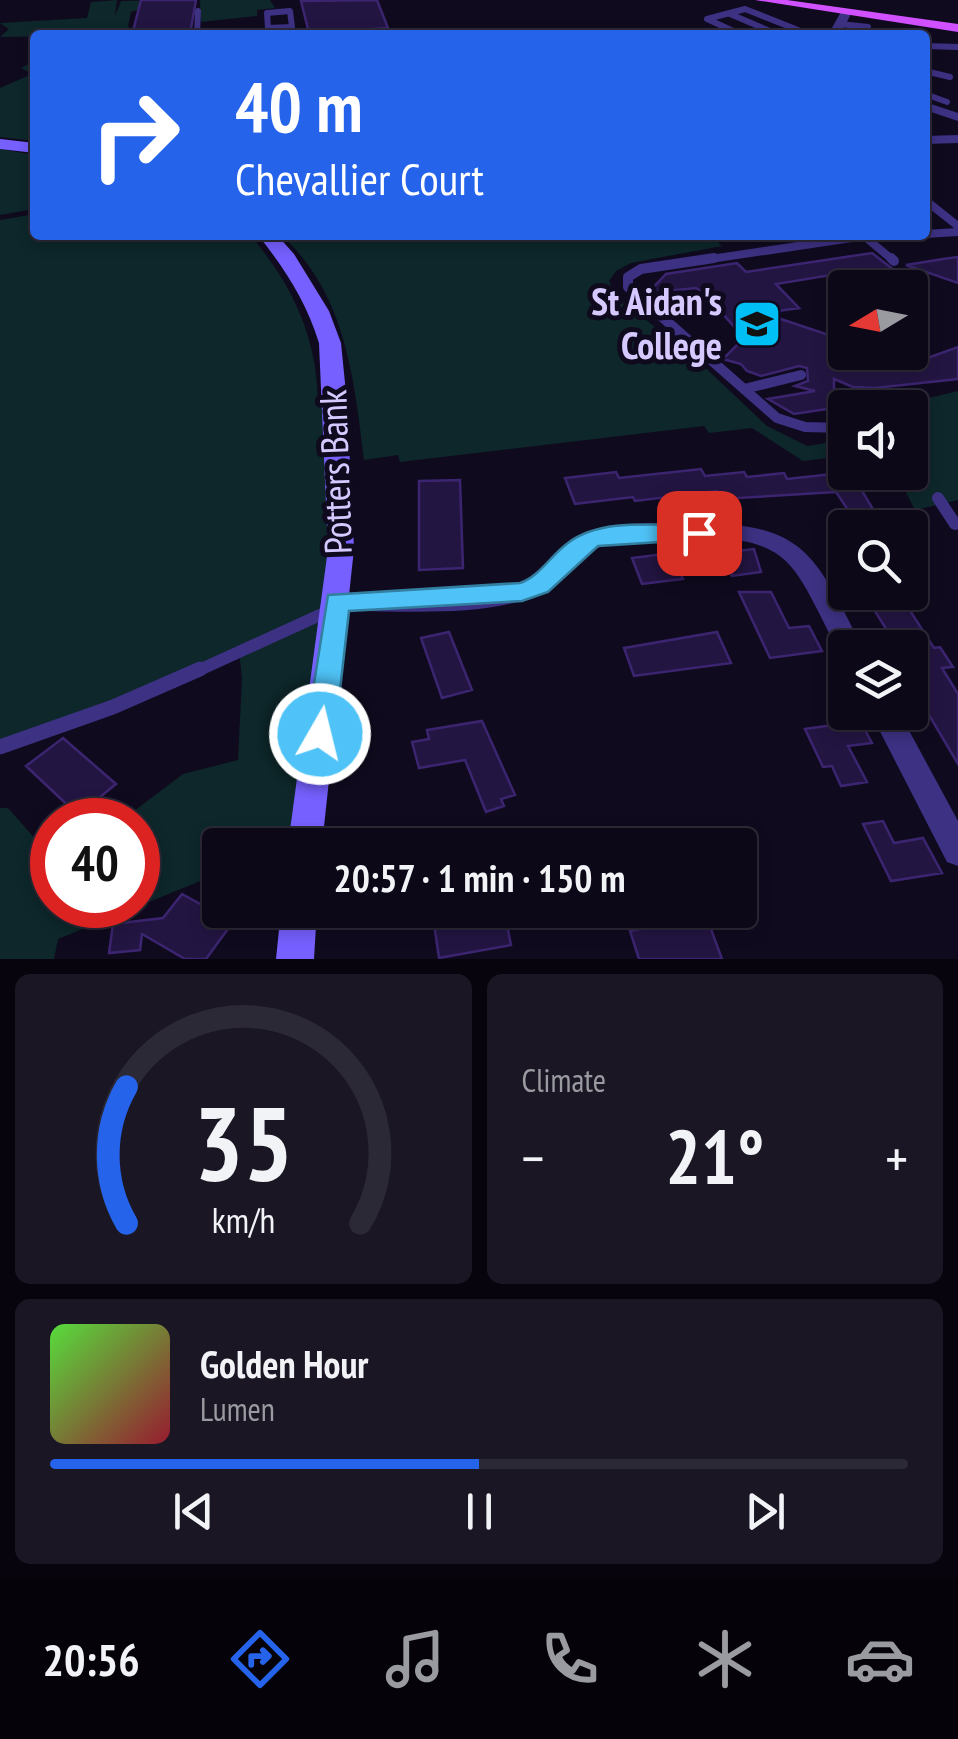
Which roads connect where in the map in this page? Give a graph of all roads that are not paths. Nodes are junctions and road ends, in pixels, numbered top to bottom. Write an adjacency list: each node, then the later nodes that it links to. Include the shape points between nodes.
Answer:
1 (761, 0): 4 (main road)
2 (198, 10): 7 (lane)
3 (730, 14): 10 (lane, via 707,19); 11 (lane); 12 (lane, via 749,10)
4 (840, 24): 5 (lane); 6 (main road)
5 (868, 28)
6 (958, 28)
7 (197, 30)
8 (279, 30): 9 (lane, via 268,28 267,13 290,11 292,27)
9 (286, 30)
10 (731, 30)
11 (767, 30)
12 (792, 30)
13 (930, 46): 14 (lane)
14 (958, 47)
15 (930, 72): 16 (lane)
16 (950, 77)
17 (930, 96): 18 (lane)
18 (947, 102)
19 (930, 108): 20 (street)
20 (958, 117)
21 (958, 139): 22 (lane)
22 (930, 141)
23 (0, 144): 24 (street)
24 (30, 147)
25 (930, 204): 26 (lane)
26 (958, 229): 27 (lane)
27 (930, 232)
28 (272, 240): 39 (street, Potters Bank, via 303,280 330,342 341,510)
29 (837, 240): 31 (lane)
30 (869, 240): 32 (lane)
31 (736, 255): 33 (lane); 35 (lane, via 641,269 628,277 628,287)
32 (894, 261)
33 (746, 265)
34 (801, 375): 35 (lane)
35 (744, 389): 36 (lane, via 777,418)
36 (828, 428)
37 (938, 498): 38 (lane)
38 (957, 525)
39 (337, 605): 40 (street, via 500,596 539,586 575,550 609,535 748,532 785,546 806,564); 42 (lane, via 147,693); 43 (street, Potters Bank)
40 (841, 630)
41 (894, 730): 44 (street)
42 (0, 747)
43 (307, 828)
44 (958, 852)
45 (298, 928): 46 (street)
46 (295, 959)

